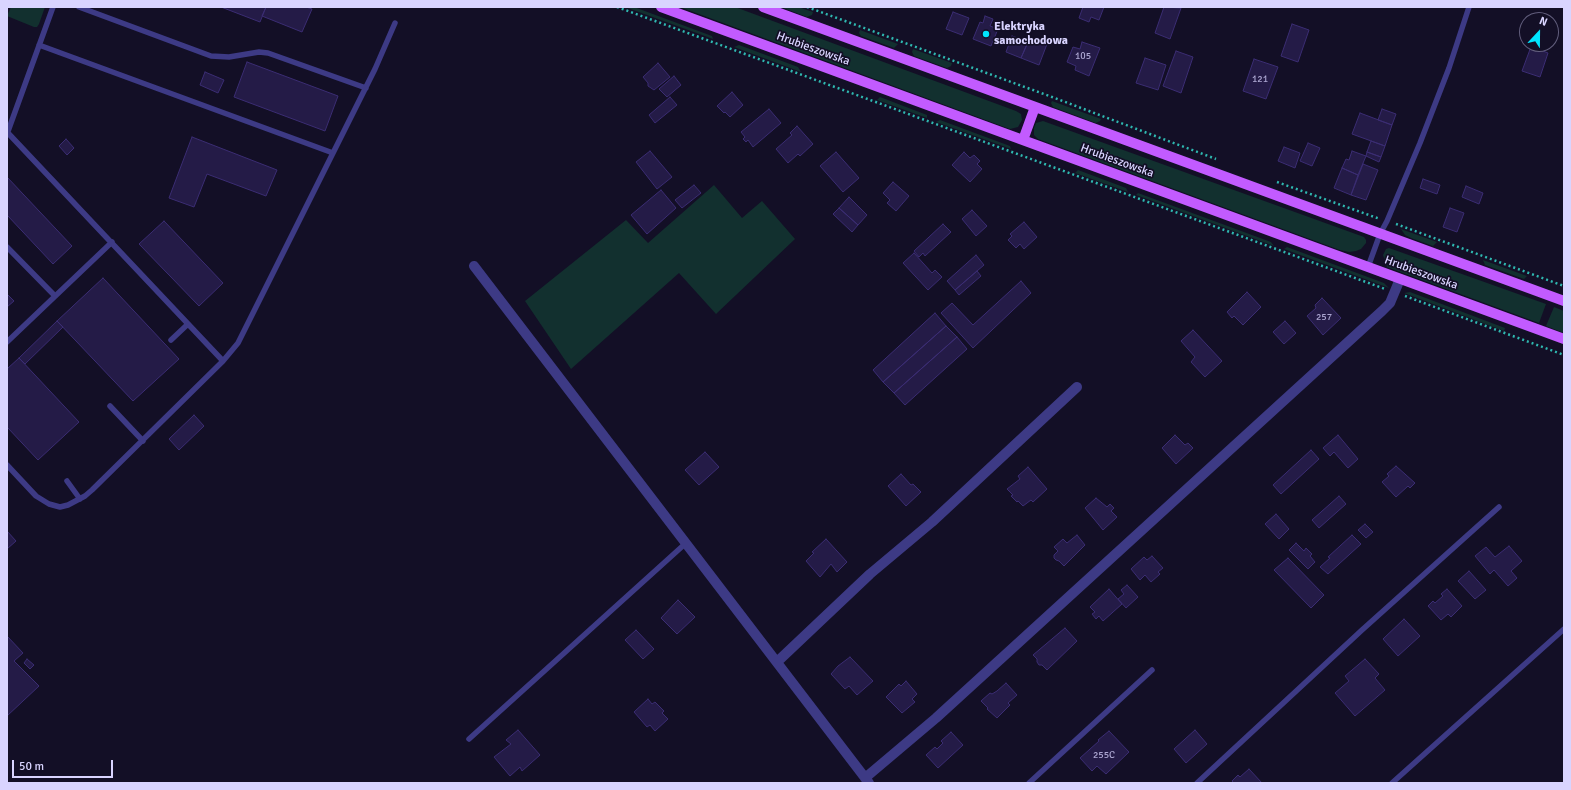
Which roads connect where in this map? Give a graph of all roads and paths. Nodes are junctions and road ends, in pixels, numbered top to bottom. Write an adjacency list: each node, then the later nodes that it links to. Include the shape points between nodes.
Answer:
1 (53, 7): 9 (lane)
2 (79, 7): 10 (lane, via 211,56 268,53)
3 (617, 7): 25 (path)
4 (661, 7): 13 (main road, Hrubieszowska)
5 (763, 7): 11 (main road, Hrubieszowska)
6 (807, 7): 15 (path)
7 (1469, 7): 17 (lane, via 1446,75)
8 (395, 23): 10 (lane)
9 (39, 45): 12 (lane); 14 (lane)
10 (366, 88): 14 (lane)
11 (1035, 107): 13 (main road); 18 (main road, Hrubieszowska)
12 (7, 133): 19 (lane)
13 (1023, 140): 22 (main road, Hrubieszowska)
14 (333, 153): 33 (lane, via 238,343)
15 (1222, 162)
16 (1275, 181): 17 (path)
17 (1388, 221): 18 (lane); 24 (path)
18 (1380, 234): 22 (lane); 27 (main road, Hrubieszowska)
19 (112, 242): 26 (lane); 28 (lane)
20 (7, 248): 26 (lane)
21 (474, 266): 41 (street)
22 (1368, 267): 23 (main road, Hrubieszowska)
23 (1400, 279): 25 (street); 29 (main road, Hrubieszowska)
24 (1564, 286)
25 (1395, 293): 32 (path); 46 (street, via 1390,303 1376,316)
26 (55, 296): 31 (lane)
27 (1564, 301)
28 (188, 324): 30 (lane); 33 (lane)
29 (1564, 339)
30 (170, 340)
31 (7, 342)
32 (1564, 355)
33 (224, 361): 36 (lane)
34 (1077, 387): 43 (street, via 932,522 870,574)
35 (110, 406): 36 (lane)
36 (143, 440): 39 (lane)
37 (7, 465): 39 (lane, via 36,496 48,504 60,507)
38 (67, 481): 39 (lane)
39 (80, 499)
40 (1499, 507): 48 (lane)
41 (686, 543): 43 (street); 45 (lane)
42 (1564, 629): 49 (lane)
43 (777, 662): 46 (street)
44 (1152, 670): 47 (lane)
45 (469, 739)
46 (867, 780)
47 (1029, 783)
48 (1197, 783)
49 (1392, 783)

